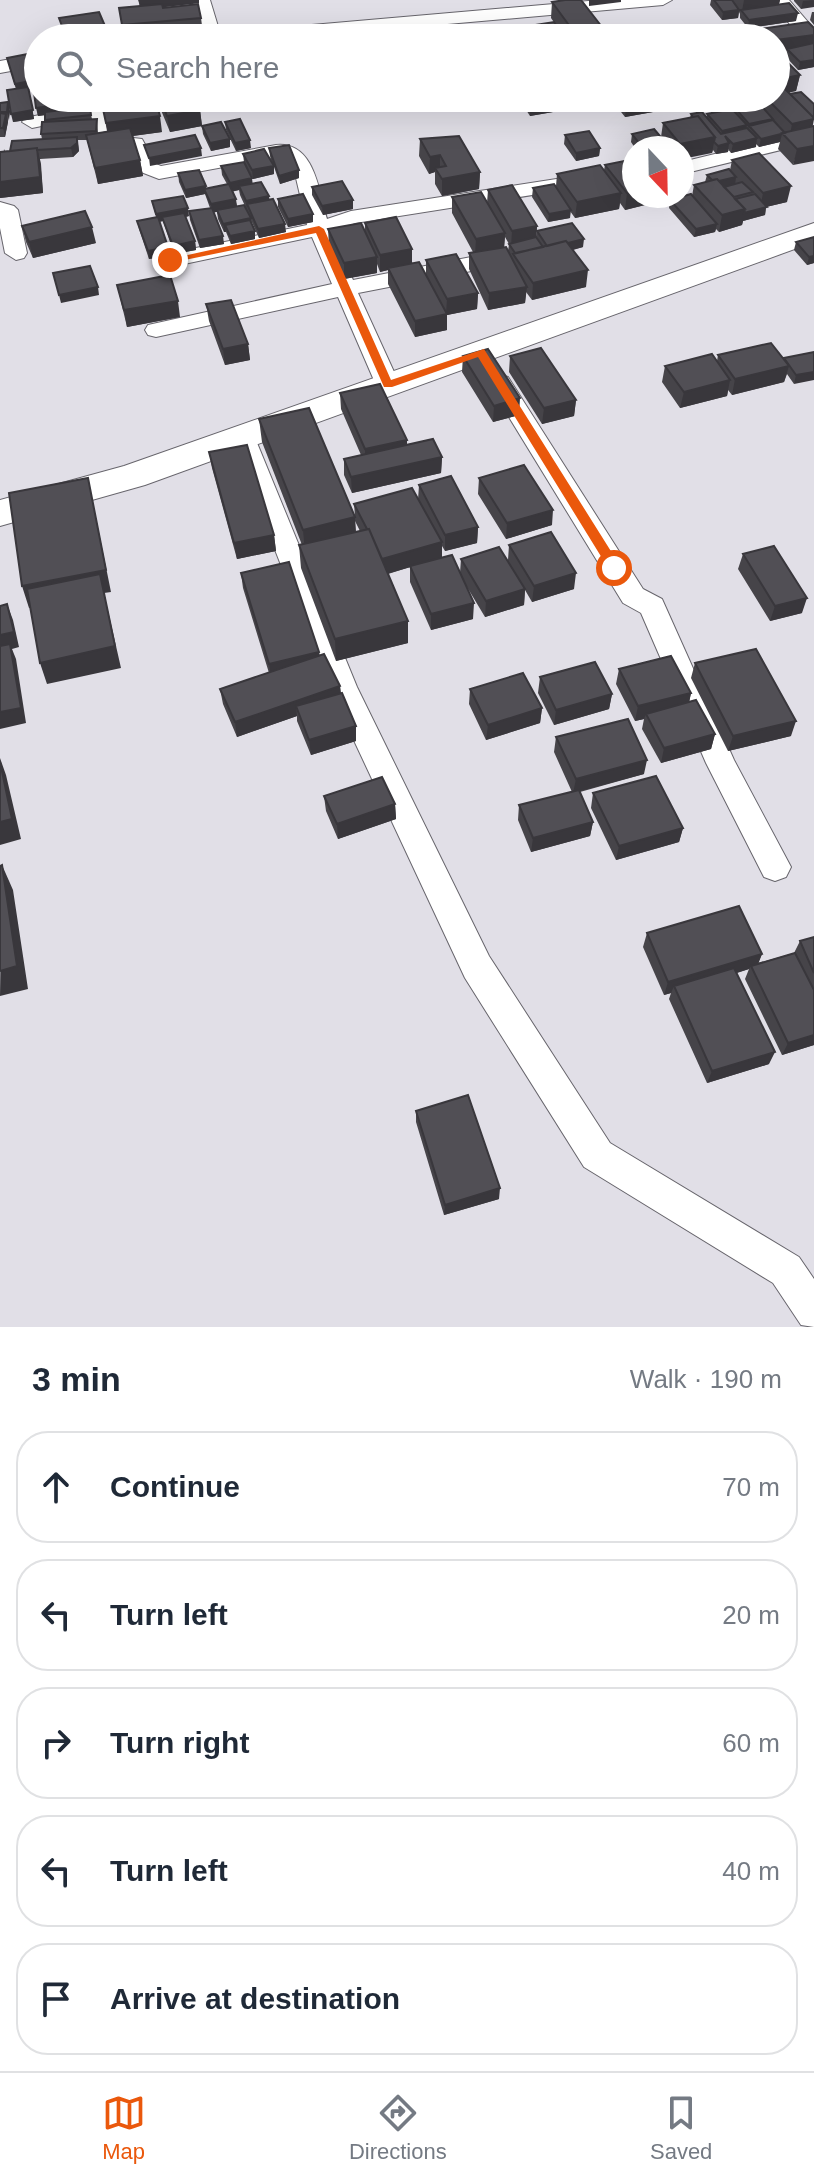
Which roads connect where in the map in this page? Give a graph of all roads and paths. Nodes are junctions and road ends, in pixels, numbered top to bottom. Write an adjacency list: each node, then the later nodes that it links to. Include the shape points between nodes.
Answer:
1 (201, 0): 4 (street)
2 (663, 0): 5 (street)
3 (779, 0): 6 (street)
4 (208, 24)
5 (386, 24)
6 (814, 41)
7 (24, 63): 8 (street)
8 (0, 67)
9 (65, 112): 11 (street)
10 (94, 112): 16 (street, via 102,138 109,144 135,143 148,168 159,173 287,150 306,178)
11 (32, 122)
12 (814, 136): 13 (street)
13 (694, 165)
14 (622, 175): 16 (street, via 351,217)
15 (0, 208): 18 (street, via 7,210)
16 (319, 229): 20 (street); 21 (street)
17 (814, 232): 23 (street)
18 (16, 253)
19 (502, 258): 21 (street)
20 (170, 260)
21 (347, 288): 22 (street); 24 (street)
22 (156, 330)
23 (480, 352): 24 (street); 27 (street, via 620,577 633,596 652,606 721,763)
24 (388, 385): 25 (street)
25 (243, 438): 26 (street); 28 (street, via 343,687 477,967 597,1155 786,1270)
26 (0, 513)
27 (775, 867)
28 (814, 1312)

